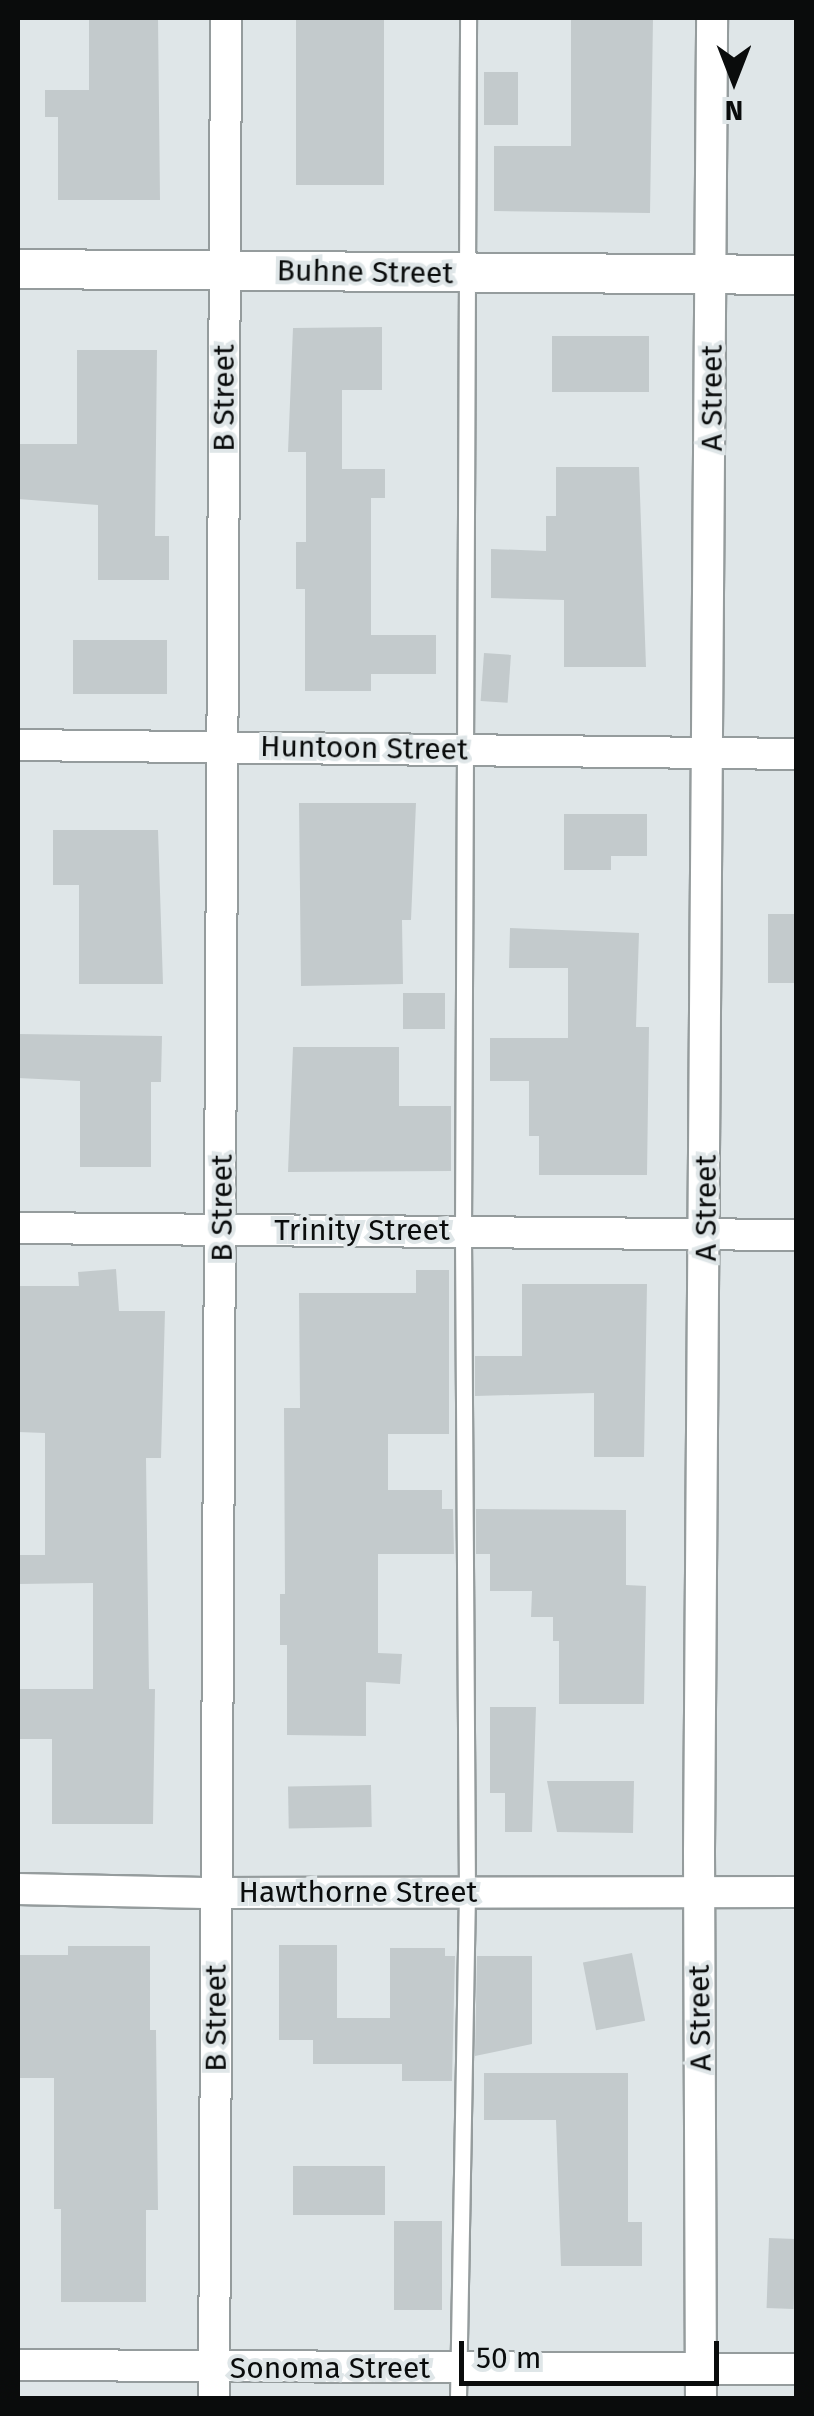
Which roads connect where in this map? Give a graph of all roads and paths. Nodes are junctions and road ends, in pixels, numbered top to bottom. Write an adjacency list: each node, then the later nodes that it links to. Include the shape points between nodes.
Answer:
1 (226, 18): 5 (street, B Street)
2 (468, 18): 6 (lane)
3 (712, 18): 7 (street, A Street)
4 (18, 269): 5 (street, Buhne Street)
5 (223, 270): 6 (street, Buhne Street); 10 (street, B Street)
6 (464, 273): 7 (street, Buhne Street); 11 (lane)
7 (712, 275): 8 (street, Buhne Street); 12 (street, A Street)
8 (796, 275)
9 (18, 745): 10 (street, Huntoon Street)
10 (222, 746): 11 (street, Huntoon Street); 15 (street, B Street)
11 (465, 748): 12 (street, Huntoon Street); 16 (lane)
12 (710, 754): 13 (street, Huntoon Street); 17 (street, A Street)
13 (796, 754)
14 (18, 1228): 15 (street, Trinity Street)
15 (222, 1230): 16 (street, Trinity Street); 23 (street, B Street)
16 (463, 1230): 17 (street, Trinity Street); 21 (lane)
17 (706, 1234): 18 (street, Trinity Street); 20 (street, A Street)
18 (796, 1235)
19 (18, 1889): 23 (street, Hawthorne Street)
20 (700, 1891): 21 (street, Hawthorne Street); 22 (street, Hawthorne Street); 27 (street, A Street)
21 (467, 1892): 23 (street, Hawthorne Street); 28 (lane)
22 (796, 1892)
23 (216, 1893): 25 (street, B Street)
24 (18, 2365): 25 (street, Sonoma Street)
25 (214, 2368): 28 (street, Sonoma Street); 29 (street, B Street)
26 (796, 2369): 27 (street, Sonoma Street)
27 (702, 2383): 28 (street, Sonoma Street)
28 (458, 2384)
29 (214, 2398)

